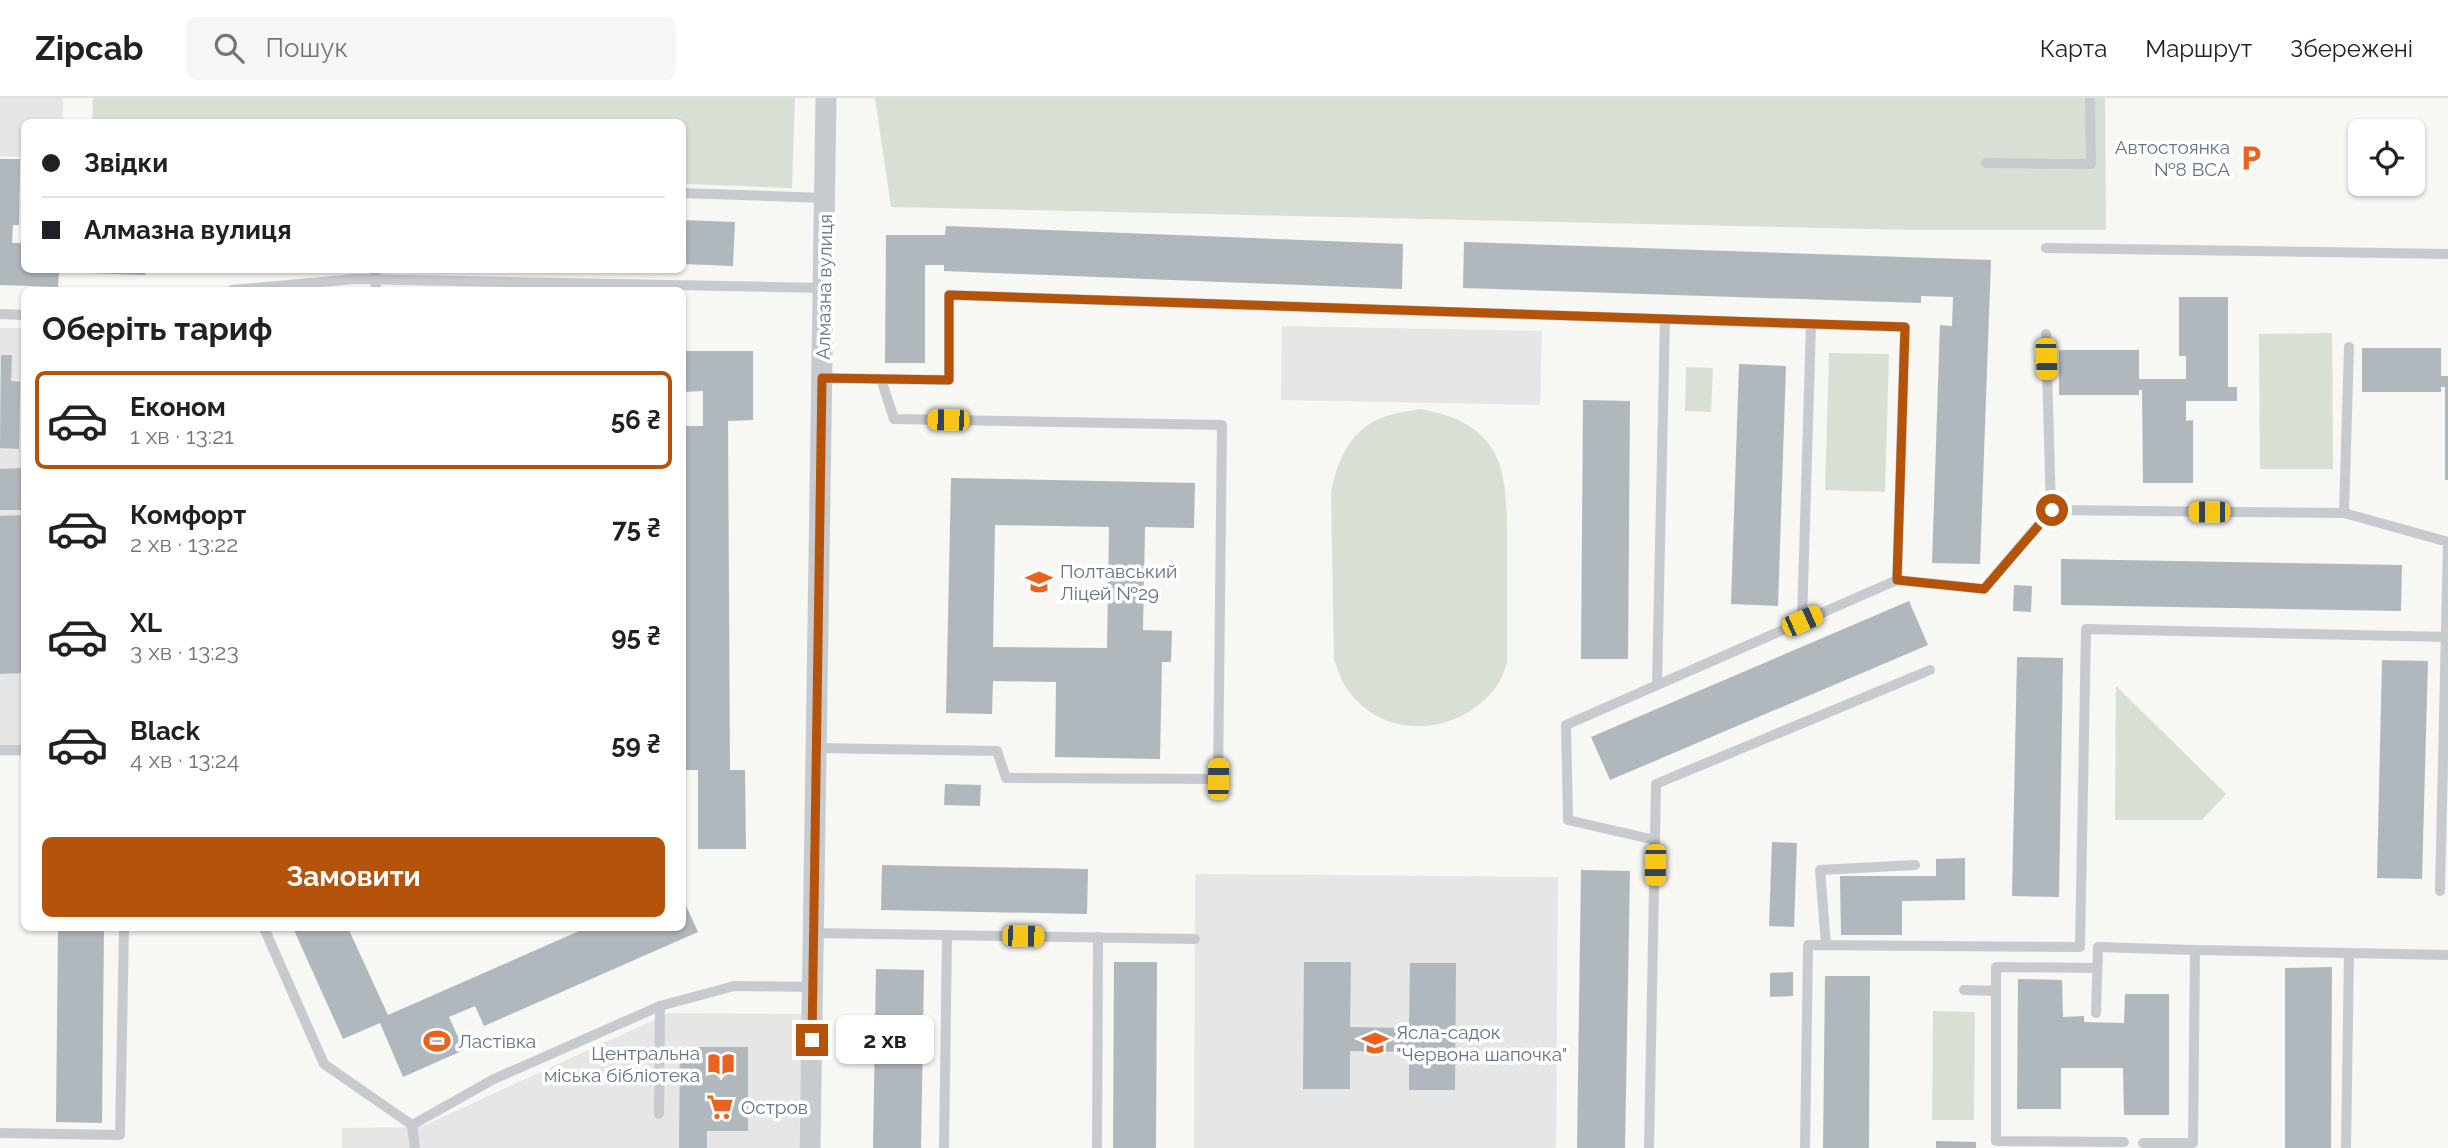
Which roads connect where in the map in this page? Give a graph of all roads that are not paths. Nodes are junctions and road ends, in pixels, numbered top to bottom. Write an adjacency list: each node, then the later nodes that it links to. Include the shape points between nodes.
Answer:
1 (827, 98): 5 (street, Алмазна вулиця)
2 (2090, 98): 3 (lane, via 2091,164)
3 (1986, 163)
4 (686, 193): 5 (lane)
5 (825, 198): 10 (street, Алмазна вулиця)
6 (2046, 248): 7 (lane)
7 (2448, 254)
8 (375, 280): 9 (lane); 10 (lane)
9 (275, 287)
10 (824, 288): 17 (street, Алмазна вулиця)
11 (0, 314): 12 (lane)
12 (21, 315)
13 (1665, 319): 14 (lane); 18 (lane, via 949,295 949,380); 25 (lane)
14 (1811, 324): 21 (lane, via 1905,327); 22 (lane)
15 (2046, 334): 19 (lane)
16 (2349, 347): 20 (lane)
17 (822, 378): 18 (lane); 26 (street, Алмазна вулиця)
18 (881, 379): 26 (lane, via 894,419 1222,425 1218,779 1006,778 997,751)
19 (2052, 510): 20 (lane); 21 (lane, via 1984,589)
20 (2344, 513): 23 (lane, via 2448,542)
21 (1897, 580): 22 (lane)
22 (1802, 621): 25 (lane)
23 (2447, 637): 31 (lane); 39 (lane, via 2086,629)
24 (1930, 670): 29 (lane, via 1656,784)
25 (1657, 683): 29 (lane, via 1566,725 1569,820)
26 (816, 748): 34 (street, Алмазна вулиця)
27 (0, 750): 28 (lane)
28 (21, 750)
29 (1655, 840): 60 (lane)
30 (1914, 865): 38 (lane, via 1820,870)
31 (2440, 891)
32 (124, 931): 52 (lane, via 120,1135)
33 (265, 931): 51 (lane, via 324,1065)
34 (814, 933): 35 (lane); 45 (street, Алмазна вулиця)
35 (947, 935): 36 (lane); 58 (lane)
36 (1098, 937): 37 (lane); 59 (lane)
37 (1195, 939)
38 (1826, 945): 39 (lane); 61 (lane, via 1808,944)
39 (2080, 947): 40 (lane)
40 (2098, 947): 41 (lane); 44 (lane)
41 (2195, 950): 42 (lane); 54 (lane, via 2193,1143)
42 (2349, 953): 43 (lane); 62 (lane)
43 (2448, 955)
44 (2097, 968): 47 (lane, via 1996,967); 49 (lane)
45 (813, 986): 48 (lane, via 734,986); 57 (street, Алмазна вулиця)
46 (1964, 990): 47 (lane)
47 (1996, 991): 55 (lane)
48 (660, 1006): 50 (lane); 51 (lane, via 494,1079)
49 (2096, 1013)
50 (660, 1114)
51 (412, 1125): 56 (lane)
52 (0, 1133)
53 (2124, 1142): 55 (lane)
54 (2143, 1143)
55 (1996, 1144)
56 (415, 1148)
57 (810, 1148)
58 (944, 1148)
59 (1097, 1148)
60 (1649, 1148)
61 (1805, 1148)
62 (2346, 1148)

